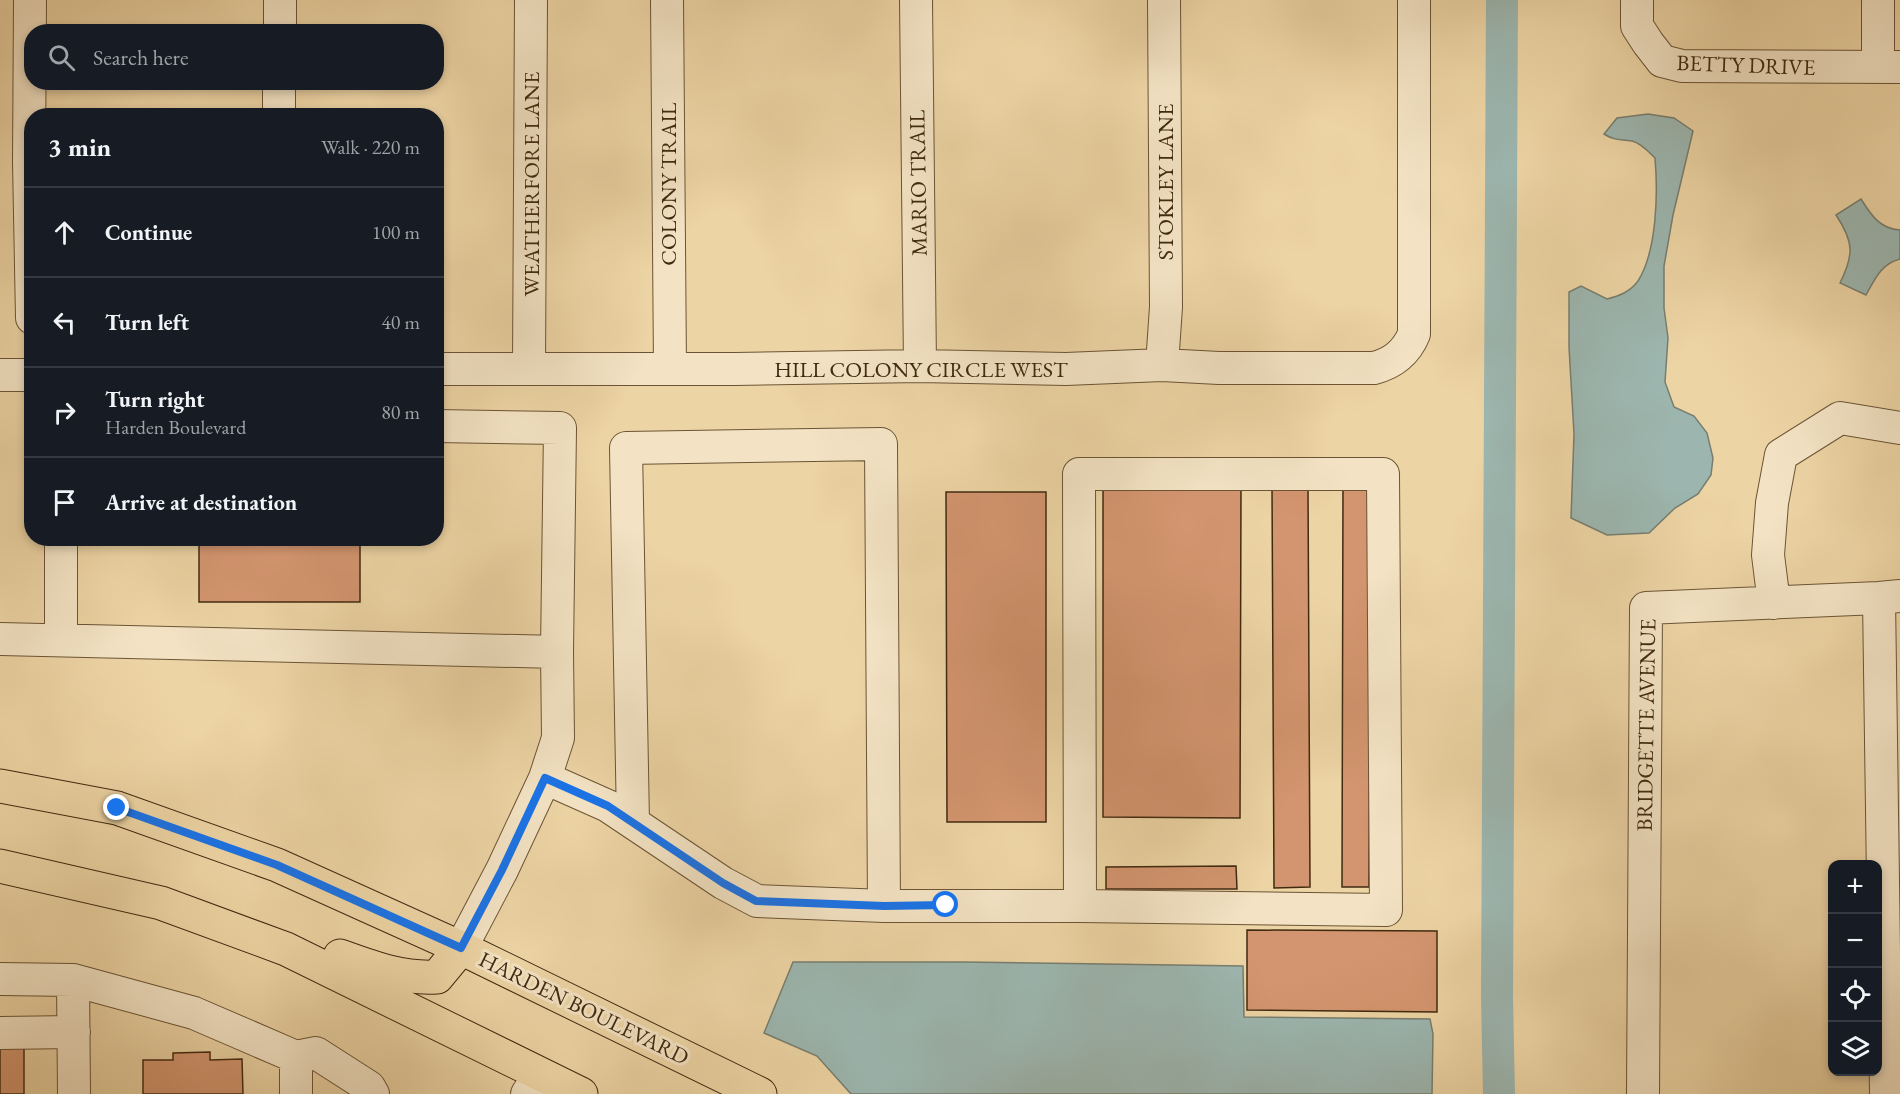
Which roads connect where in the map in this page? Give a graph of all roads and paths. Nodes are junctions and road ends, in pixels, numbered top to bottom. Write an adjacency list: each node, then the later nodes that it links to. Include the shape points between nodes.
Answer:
1 (30, 0): 10 (street)
2 (280, 0): 11 (street)
3 (531, 0): 19 (street, WEATHERFORE LANE)
4 (667, 0): 20 (street, COLONY TRAIL)
5 (916, 0): 18 (street, MARIO TRAIL)
6 (1164, 0): 17 (street, STOKLEY LANE, via 1166,307)
7 (1414, 0): 17 (street, HILL COLONY CIRCLE WEST, via 1414,334 1409,347 1387,365 1374,368)
8 (1637, 0): 12 (street, BETTY DRIVE, via 1637,26 1662,61 1682,66)
9 (1878, 0): 12 (street)
10 (30, 24)
11 (280, 24)
12 (1889, 67)
13 (29, 90): 15 (street)
14 (279, 90): 16 (street)
15 (29, 108)
16 (279, 108)
17 (1162, 365): 18 (street, HILL COLONY CIRCLE WEST, via 1066,369)
18 (920, 366): 20 (street, HILL COLONY CIRCLE WEST)
19 (529, 368): 20 (street, HILL COLONY CIRCLE WEST); 21 (street, HILL COLONY CIRCLE WEST)
20 (670, 368)
21 (444, 369)
22 (0, 375): 23 (street)
23 (24, 375)
24 (444, 426): 31 (street, via 560,428)
25 (1900, 428): 28 (street, via 1840,418 1781,455 1768,555)
26 (61, 546): 30 (street)
27 (1889, 597): 28 (street, BRIDGETTE AVENUE); 52 (street)
28 (1774, 603): 51 (street, BRIDGETTE AVENUE, via 1646,608)
29 (0, 639): 30 (street)
30 (61, 640): 31 (street)
31 (557, 652): 32 (street, via 558,738)
32 (545, 778): 34 (street, via 608,806); 38 (street)
33 (0, 786): 38 (main road, HARDEN BOULEVARD, via 117,808 277,865)
34 (633, 822): 36 (street, via 756,901); 36 (street, via 626,448 881,444)
35 (0, 866): 39 (main road, via 162,903)
36 (884, 906): 37 (street)
37 (1080, 906): 37 (street, via 1386,910 1383,474 1079,474)
38 (461, 948): 39 (main road, via 437,977 415,978 372,968 323,949); 50 (main road, HARDEN BOULEVARD)
39 (286, 949): 45 (main road)
40 (0, 979): 41 (street)
41 (73, 980): 42 (street); 44 (street, via 194,1013)
42 (74, 1032): 43 (street); 46 (street)
43 (0, 1033)
44 (296, 1057): 47 (street); 48 (street, via 316,1053 369,1087)
45 (534, 1084): 49 (main road)
46 (74, 1094)
47 (296, 1094)
48 (373, 1094)
49 (581, 1094)
50 (760, 1094)
51 (1643, 1094)
52 (1886, 1094)

